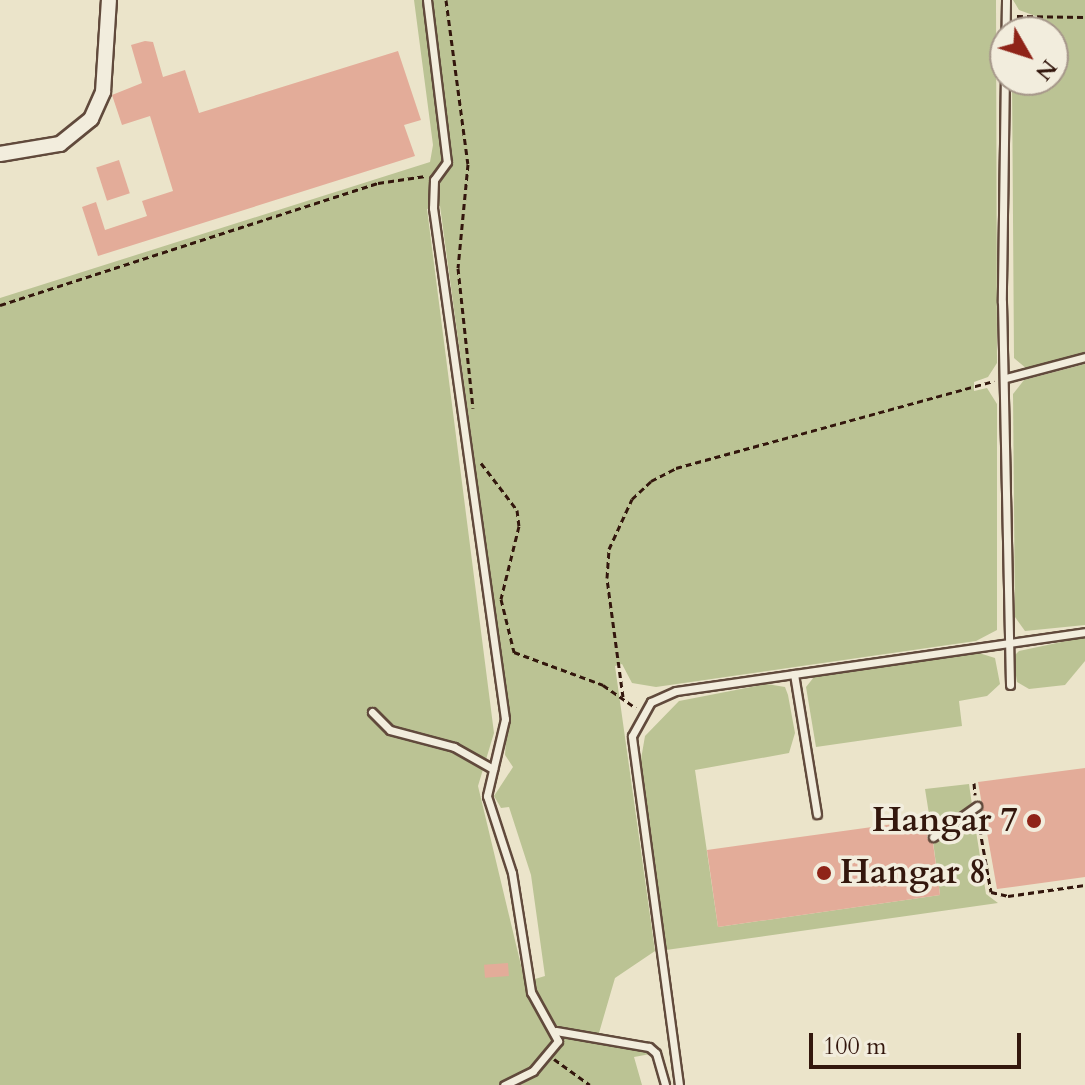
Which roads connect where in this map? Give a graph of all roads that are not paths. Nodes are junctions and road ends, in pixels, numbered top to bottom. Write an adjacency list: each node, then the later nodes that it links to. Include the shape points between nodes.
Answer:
1 (109, 0): 4 (street, via 103,92 91,119 60,144)
2 (427, 0): 12 (lane, via 447,162 434,180 433,208 505,719)
3 (1006, 0): 6 (lane)
4 (0, 154)
5 (1085, 357): 6 (lane)
6 (1006, 378): 8 (lane)
7 (1085, 632): 8 (lane)
8 (1007, 644): 9 (lane); 10 (lane)
9 (794, 674): 14 (lane); 19 (lane, via 676,691 651,702 632,736)
10 (1010, 685)
11 (372, 712): 12 (lane, via 390,730 454,747)
12 (493, 769): 16 (lane, via 487,796 512,873 531,992)
13 (977, 806): 15 (lane)
14 (817, 814)
15 (933, 837)
16 (556, 1031): 17 (lane, via 558,1041 550,1056); 18 (lane, via 649,1047 656,1053)
17 (504, 1085)
18 (665, 1085)
19 (679, 1085)

